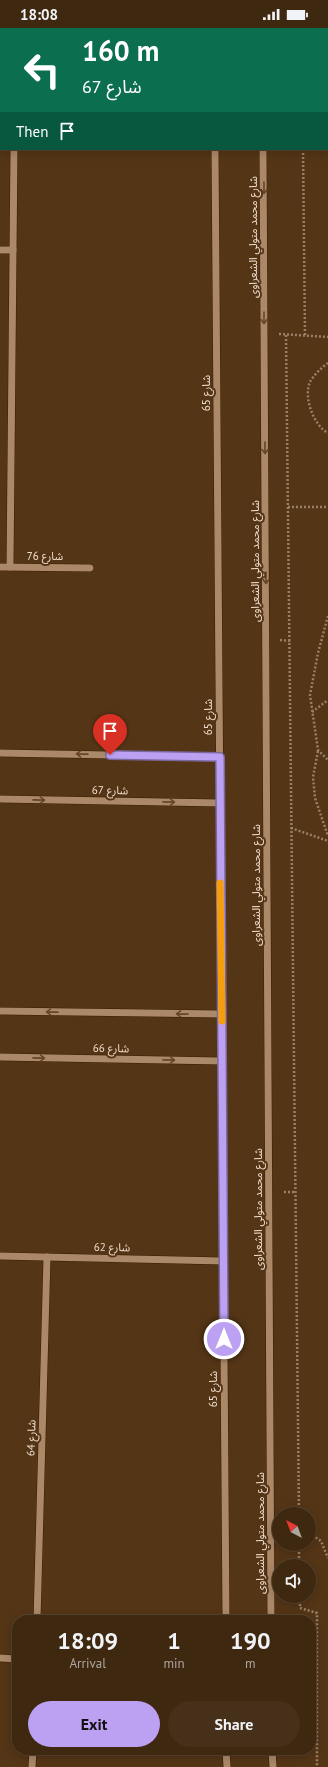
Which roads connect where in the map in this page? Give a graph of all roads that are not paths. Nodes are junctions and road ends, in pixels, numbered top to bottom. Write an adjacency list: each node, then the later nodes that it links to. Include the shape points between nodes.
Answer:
1 (14, 150): 5 (street)
2 (215, 150): 10 (street, شارع 65)
3 (263, 150): 22 (street, شارع محمد متولي الشعراوى, one-way to 22)
4 (0, 250): 5 (street)
5 (13, 250): 7 (street)
6 (0, 567): 7 (street, شارع 76)
7 (10, 567): 8 (street, شارع 76)
8 (90, 568)
9 (0, 753): 10 (street, one-way to 9)
10 (220, 757): 12 (street, شارع 65)
11 (0, 799): 12 (street, شارع 67, one-way to 12)
12 (220, 803): 14 (street, شارع 65)
13 (0, 1011): 14 (street, one-way to 13)
14 (222, 1014): 16 (street, شارع 65)
15 (0, 1057): 16 (street, شارع 66, one-way to 16)
16 (222, 1061): 19 (street, شارع 65)
17 (0, 1256): 18 (street, شارع 62)
18 (47, 1257): 19 (street, شارع 62); 20 (street, شارع 64)
19 (223, 1261): 21 (street, شارع 65)
20 (37, 1615)
21 (226, 1615)
22 (271, 1615)
23 (0, 1658): 24 (street)
24 (12, 1658)
25 (33, 1755): 28 (street)
26 (226, 1755): 29 (street)
27 (272, 1755): 30 (street)
28 (32, 1767)
29 (226, 1767)
30 (273, 1767)

